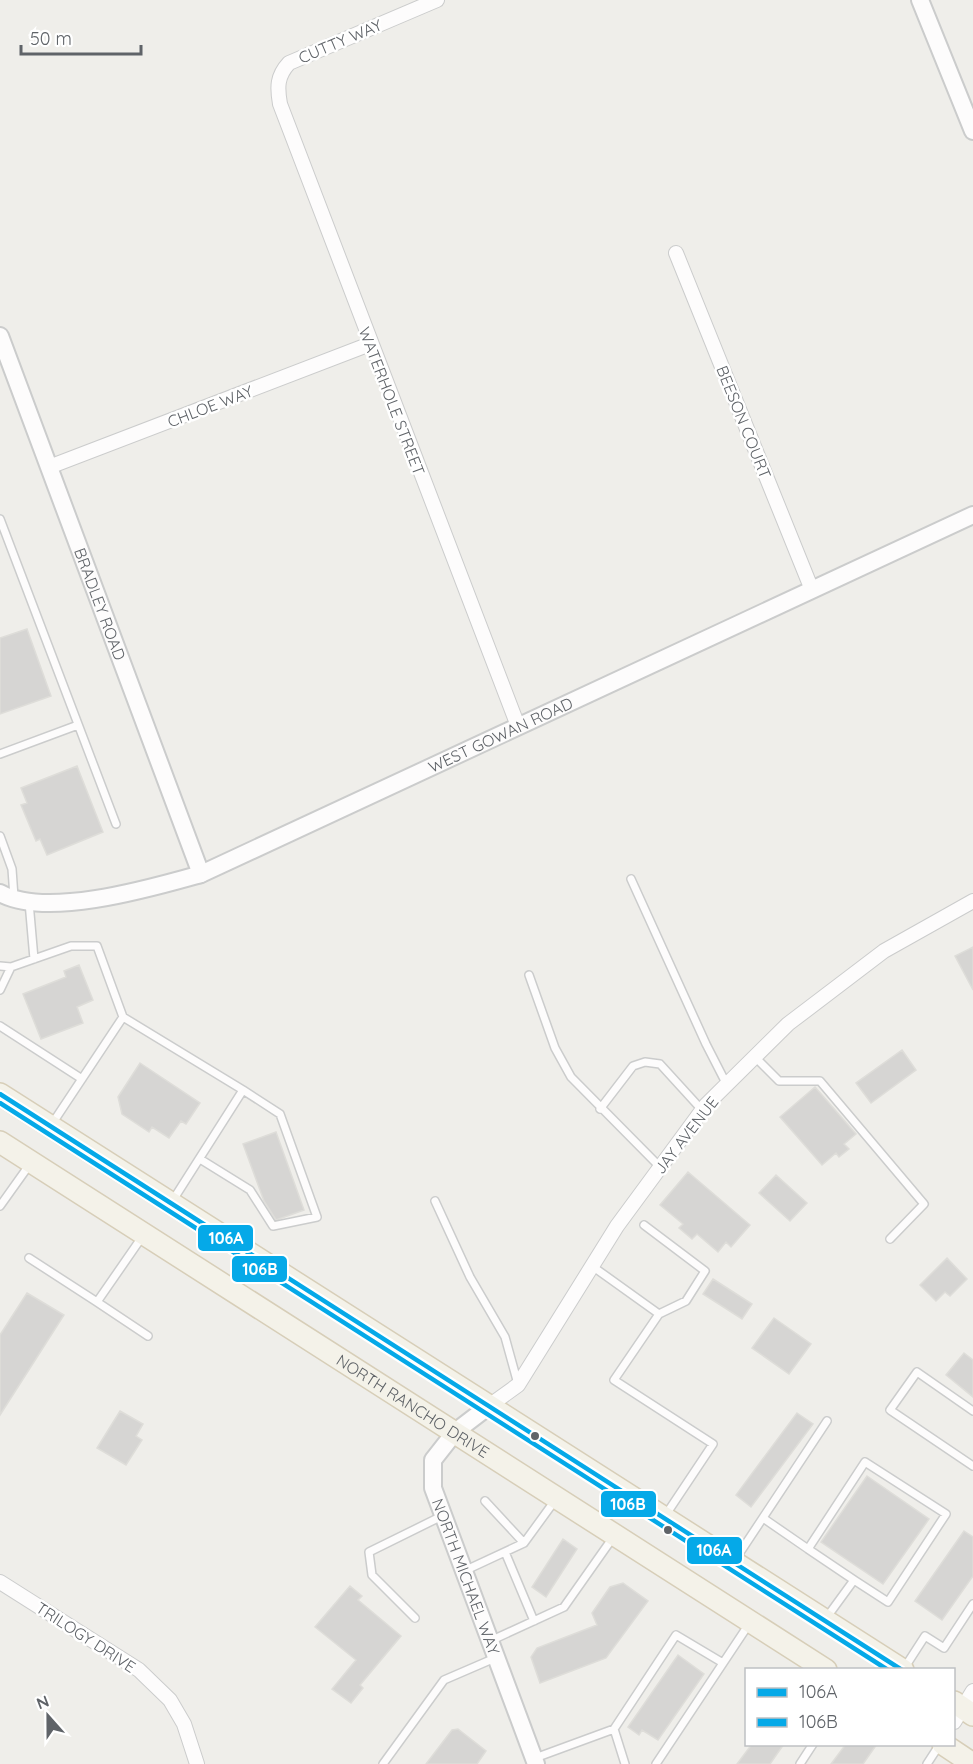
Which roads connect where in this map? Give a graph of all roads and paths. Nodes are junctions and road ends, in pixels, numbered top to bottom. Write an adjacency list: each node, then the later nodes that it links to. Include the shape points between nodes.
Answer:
1 (437, 0): 3 (street, CUTTY WAY, via 289,63)
2 (920, 0): 4 (street)
3 (280, 73): 7 (street, WATERHOLE STREET, via 280,104)
4 (973, 131)
5 (676, 253): 11 (street, BEESON COURT)
6 (0, 336): 8 (street, BRADLEY ROAD)
7 (370, 344): 8 (street, CHLOE WAY); 13 (street, WATERHOLE STREET)
8 (49, 467): 17 (street, BRADLEY ROAD)
9 (973, 515): 11 (street, WEST GOWAN ROAD)
10 (0, 519): 12 (lane)
11 (812, 590): 13 (street, WEST GOWAN ROAD)
12 (78, 725): 14 (lane); 15 (lane)
13 (518, 726): 17 (street, WEST GOWAN ROAD)
14 (0, 754)
15 (116, 824)
16 (0, 836): 19 (lane, via 12,869)
17 (201, 874): 19 (street, WEST GOWAN ROAD, via 137,892 79,902)
18 (631, 879): 30 (lane)
19 (11, 901): 21 (lane)
20 (973, 901): 28 (street, JAY AVENUE, via 884,951 788,1024)
21 (34, 959): 23 (lane); 26 (lane, via 71,946 97,946)
22 (0, 966): 23 (lane)
23 (12, 967): 25 (lane)
24 (529, 975): 33 (lane, via 555,1048 571,1077)
25 (0, 990)
26 (123, 1017): 29 (lane); 31 (lane)
27 (0, 1026): 29 (lane)
28 (755, 1057): 30 (street, JAY AVENUE); 45 (lane, via 779,1082 820,1081 924,1204)
29 (82, 1079): 35 (lane)
30 (727, 1084): 34 (street, JAY AVENUE)
31 (243, 1090): 37 (lane); 37 (lane, via 280,1114 317,1217 273,1226 250,1190)
32 (0, 1094): 35 (main road)
33 (600, 1109): 34 (lane, via 633,1066 645,1062 660,1064); 39 (lane)
34 (702, 1110): 39 (street, JAY AVENUE)
35 (50, 1126): 41 (main road)
36 (0, 1142): 38 (main road, NORTH RANCHO DRIVE)
37 (200, 1159): 41 (lane)
38 (31, 1162): 42 (lane); 44 (main road, NORTH RANCHO DRIVE)
39 (660, 1167): 47 (street, JAY AVENUE)
40 (435, 1201): 51 (lane, via 470,1277 505,1337)
41 (172, 1202): 52 (main road)
42 (0, 1206)
43 (644, 1225): 49 (lane, via 705,1271 686,1301)
44 (143, 1234): 48 (lane); 55 (main road, NORTH RANCHO DRIVE)
45 (890, 1239)
46 (29, 1258): 48 (lane)
47 (592, 1266): 49 (lane); 51 (street, JAY AVENUE)
48 (97, 1302): 50 (lane)
49 (659, 1314): 60 (lane, via 614,1380 713,1444)
50 (148, 1336)
51 (518, 1385): 52 (street, JAY AVENUE)
52 (489, 1406): 55 (street, NORTH MICHAEL WAY); 60 (main road)
53 (973, 1411): 56 (lane, via 917,1372 890,1410)
54 (827, 1421): 61 (lane)
55 (455, 1432): 57 (main road, NORTH RANCHO DRIVE); 59 (street, NORTH MICHAEL WAY, via 433,1460 433,1488)
56 (973, 1466)
57 (556, 1498): 62 (main road, NORTH RANCHO DRIVE); 63 (lane)
58 (485, 1501): 63 (lane)
59 (443, 1515): 67 (street, NORTH MICHAEL WAY); 71 (lane, via 369,1552 372,1575)
60 (664, 1516): 66 (main road)
61 (763, 1518): 64 (lane); 66 (lane)
62 (614, 1536): 73 (lane, via 564,1607); 74 (main road, NORTH RANCHO DRIVE)
63 (524, 1543): 65 (lane)
64 (808, 1549): 68 (lane); 68 (lane, via 865,1462 946,1514 888,1602)
65 (505, 1552): 67 (lane); 73 (lane)
66 (734, 1562): 72 (main road)
67 (464, 1571): 75 (street, NORTH MICHAEL WAY)
68 (854, 1580): 72 (lane)
69 (0, 1582): 86 (street, TRILOGY DRIVE, via 139,1670 170,1700)
70 (973, 1604): 80 (lane, via 944,1648 925,1636)
71 (415, 1617)
72 (826, 1619): 79 (main road)
73 (534, 1621): 75 (lane)
74 (750, 1622): 77 (lane); 78 (main road, NORTH RANCHO DRIVE)
75 (490, 1641): 76 (street, NORTH MICHAEL WAY)
76 (496, 1658): 85 (street, NORTH MICHAEL WAY); 87 (lane, via 444,1680)
77 (723, 1664): 81 (lane, via 676,1635); 89 (lane)
78 (823, 1668)
79 (900, 1668)
80 (904, 1668)
81 (614, 1730): 85 (lane); 88 (lane)
82 (812, 1746): 90 (lane)
83 (940, 1746): 91 (lane)
84 (944, 1746): 92 (main road)
85 (535, 1761)
86 (197, 1764)
87 (383, 1764)
88 (625, 1764)
89 (656, 1764)
90 (800, 1764)
91 (927, 1764)
92 (973, 1764)

